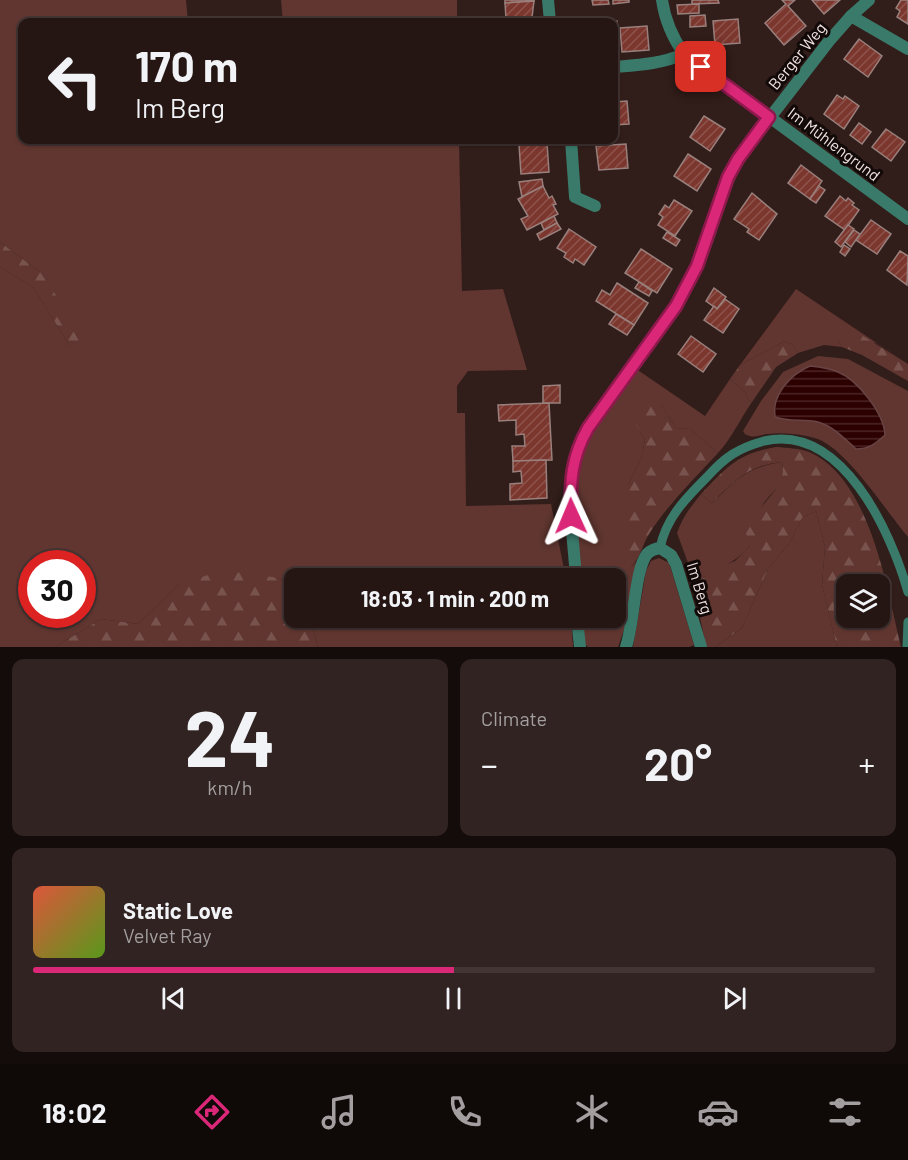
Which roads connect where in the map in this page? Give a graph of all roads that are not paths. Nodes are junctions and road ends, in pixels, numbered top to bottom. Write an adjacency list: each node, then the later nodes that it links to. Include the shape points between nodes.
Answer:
1 (548, 0): 5 (street)
2 (662, 0): 7 (street, via 664,18)
3 (869, 0): 4 (street, Berger Weg)
4 (851, 16): 6 (street); 9 (street, Berger Weg)
5 (550, 18)
6 (908, 49)
7 (684, 54): 8 (street, via 668,61); 9 (street)
8 (618, 67)
9 (769, 117): 12 (street, Im Mühlengrund); 14 (street, via 728,177 697,266 676,306 579,444 571,493)
10 (571, 144): 11 (street, via 575,197)
11 (595, 206)
12 (908, 219)
13 (660, 548): 15 (lane, via 668,522 684,500 734,451 772,439 809,443 828,454 870,504); 19 (street, via 647,554 640,568); 20 (street, Im Berg, via 676,564)
14 (575, 568)
15 (908, 592)
16 (908, 622): 21 (lane)
17 (578, 628): 18 (street)
18 (580, 647)
19 (626, 647)
20 (701, 647)
21 (907, 647)

